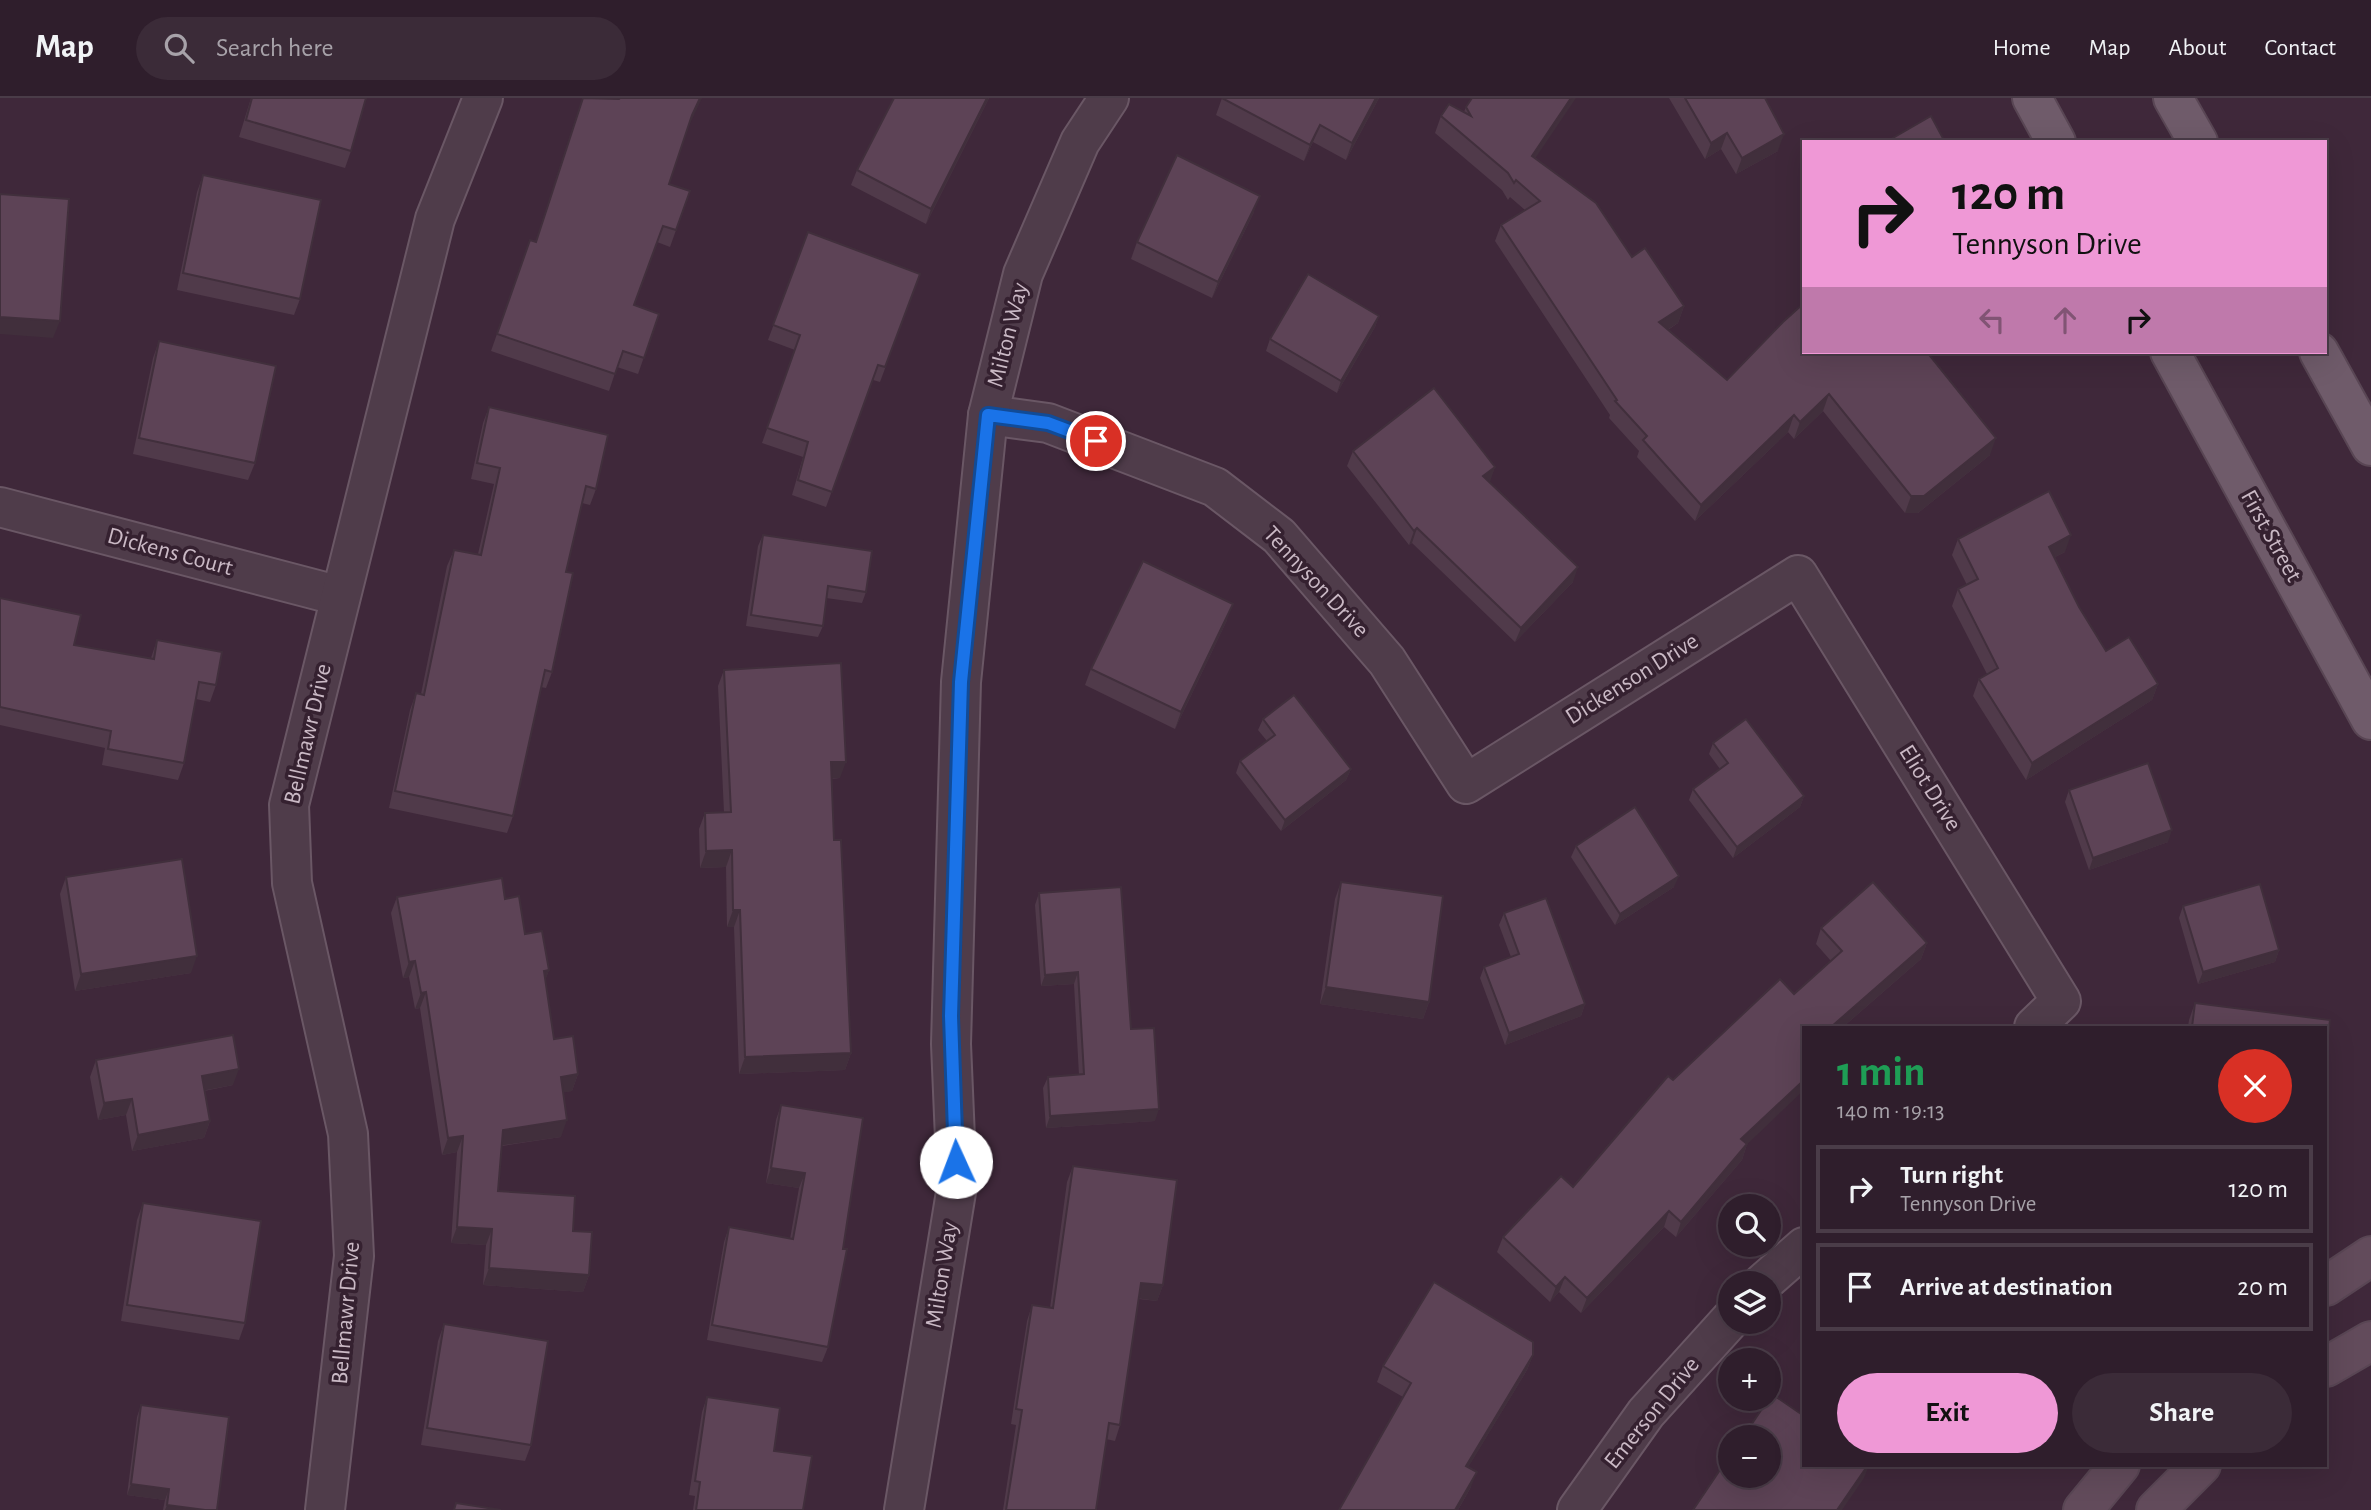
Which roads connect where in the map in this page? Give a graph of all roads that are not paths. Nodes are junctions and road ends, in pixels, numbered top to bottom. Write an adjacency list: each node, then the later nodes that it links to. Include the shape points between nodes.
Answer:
1 (484, 98): 13 (street, Bellmawr Drive, via 435,219)
2 (1109, 98): 9 (street, Milton Way, via 1080,142 1023,274)
3 (2032, 98): 5 (main road)
4 (2173, 98): 6 (main road)
5 (2055, 140)
6 (2197, 140)
7 (2171, 354): 14 (main road, First Street)
8 (2320, 354): 10 (main road)
9 (988, 415): 15 (street, Tennyson Drive, via 1048,423 1215,487 1279,536 1387,661); 27 (street, Milton Way, via 961,682 951,1016 957,1186)
10 (2371, 446)
11 (0, 507): 13 (street, Dickens Court)
12 (1798, 575): 15 (street, Dickenson Drive); 16 (street, Eliot Drive, via 2061,1001)
13 (340, 596): 26 (street, Bellmawr Drive, via 289,805 292,883 348,1134 354,1256)
14 (2371, 720)
15 (1466, 784)
16 (2035, 1026)
17 (1802, 1249): 19 (street)
18 (2371, 1256): 20 (main road)
19 (1777, 1271)
20 (2327, 1285)
21 (1718, 1333): 28 (street, Emerson Drive, via 1646,1413)
22 (2371, 1341): 23 (main road)
23 (2327, 1366)
24 (2118, 1467): 29 (main road)
25 (2198, 1467): 30 (main road)
26 (325, 1510)
27 (904, 1510)
28 (1577, 1510)
29 (2082, 1510)
30 (2155, 1510)

